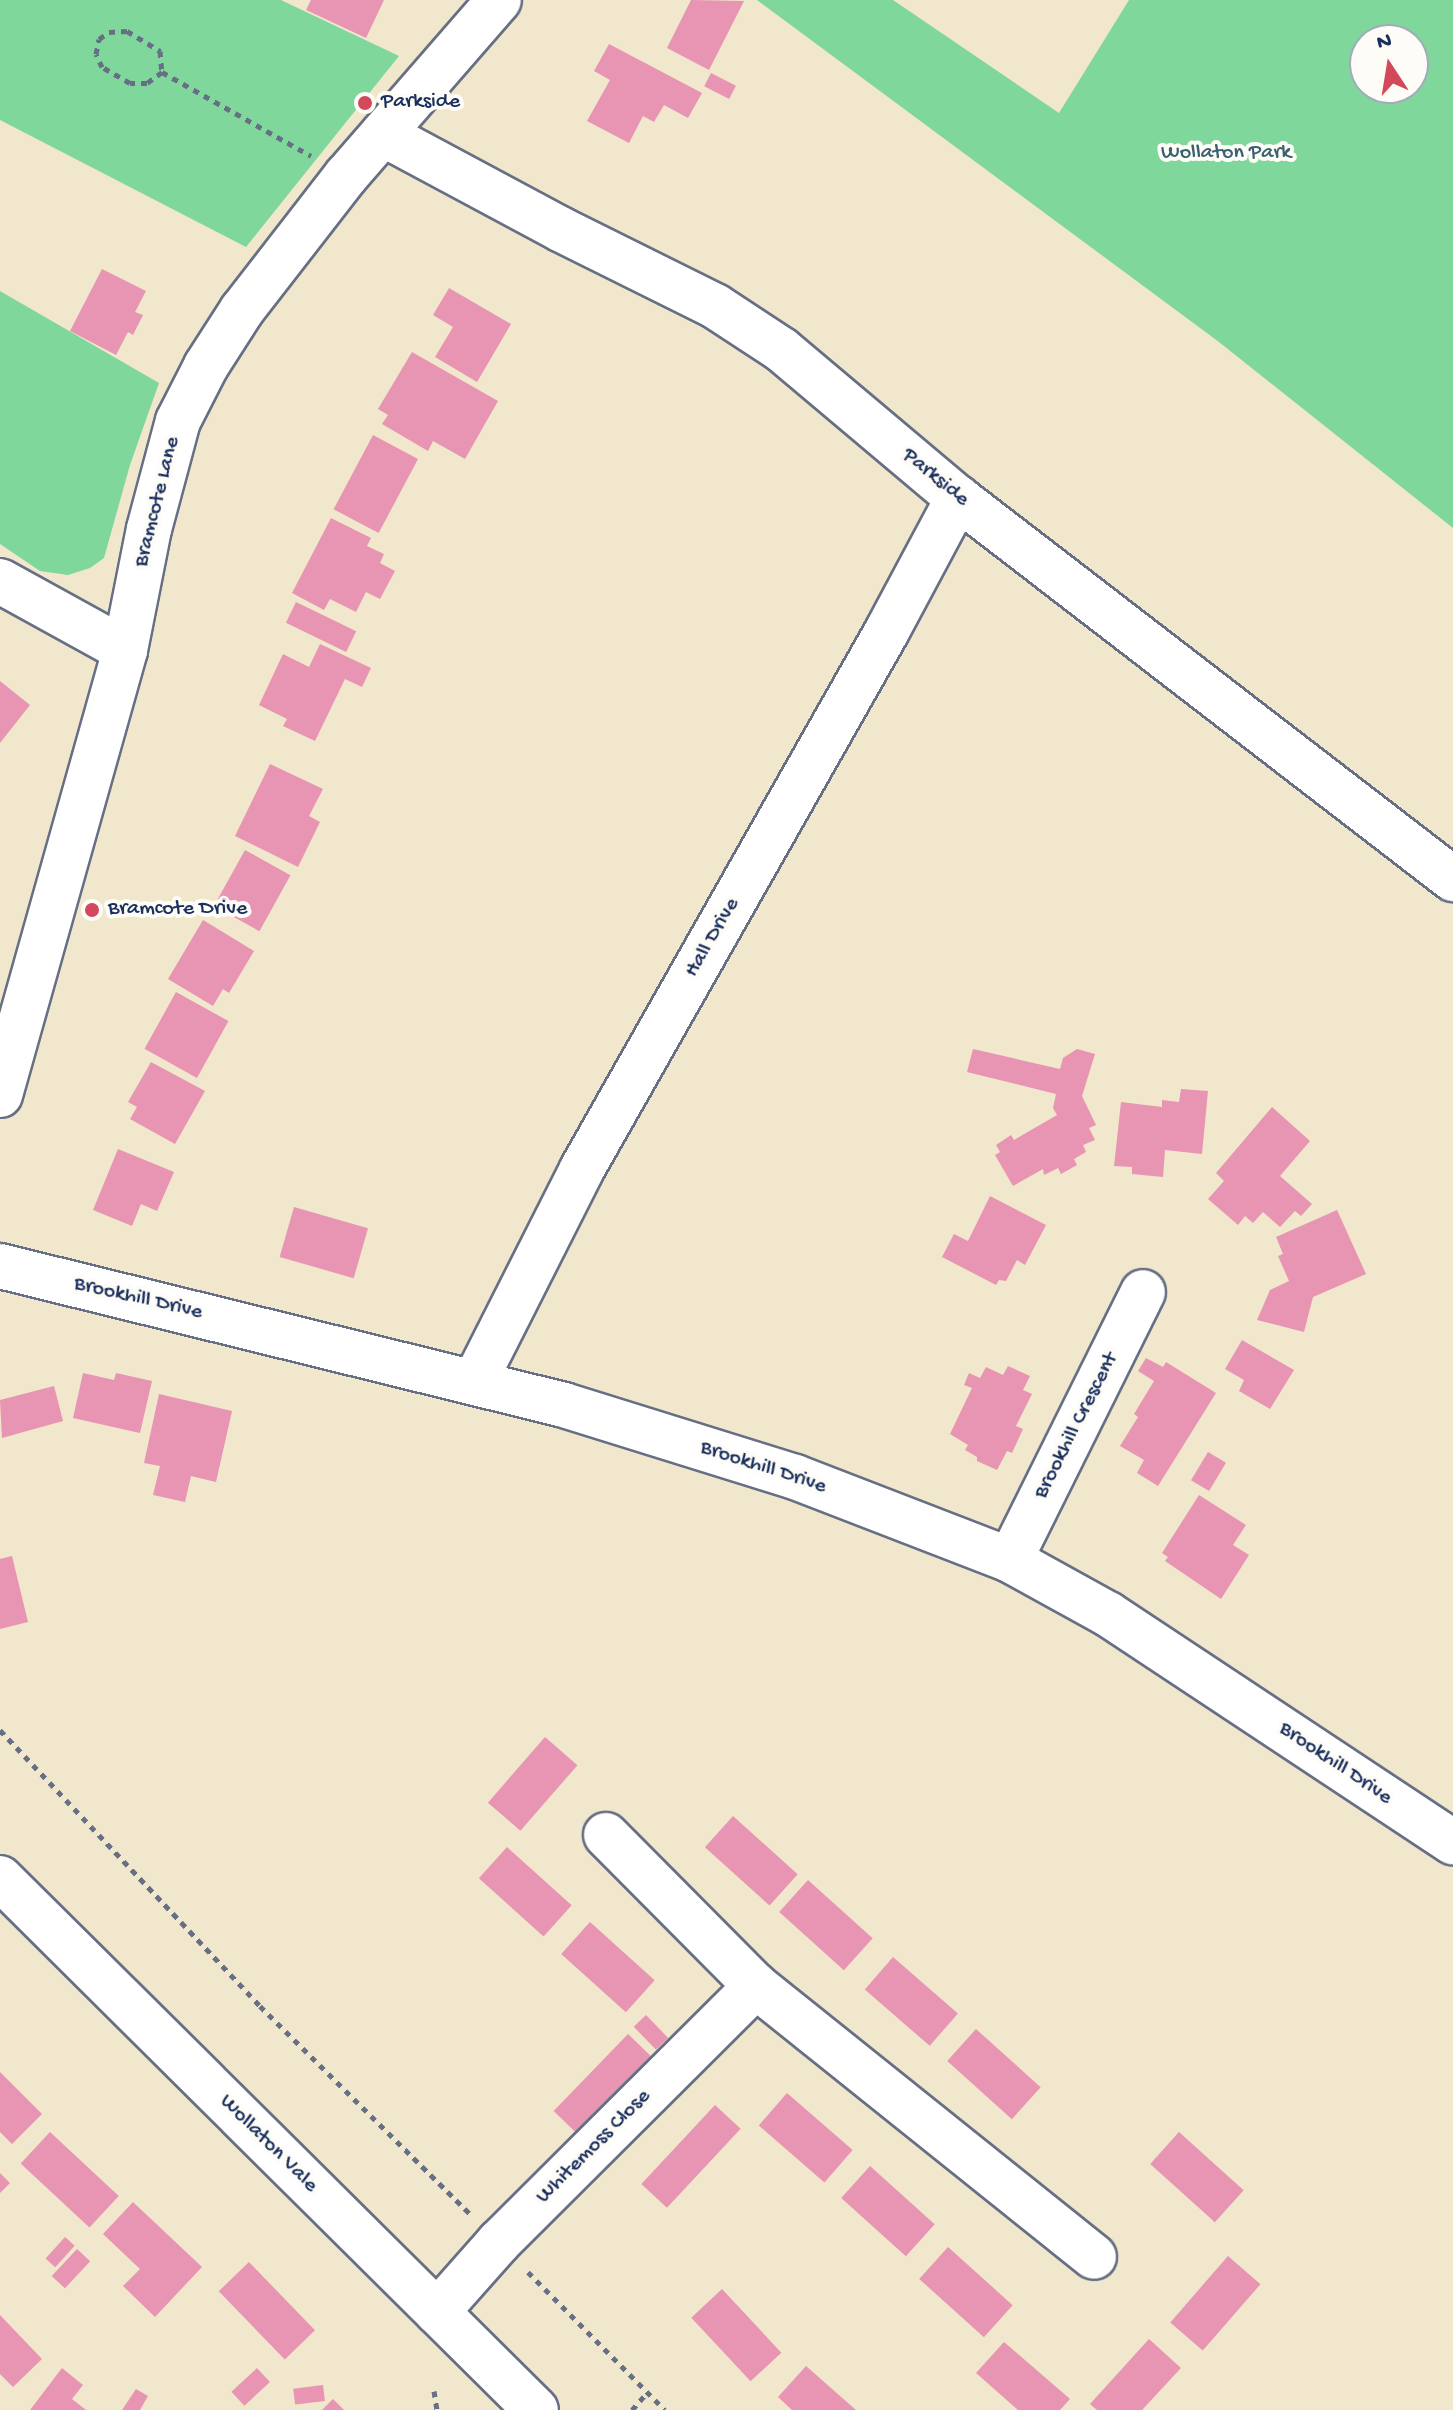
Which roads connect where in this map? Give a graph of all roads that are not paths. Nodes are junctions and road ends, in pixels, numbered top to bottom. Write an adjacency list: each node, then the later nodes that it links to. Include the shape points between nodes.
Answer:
1 (499, 0): 2 (street, Bramcote Lane)
2 (383, 134): 3 (street, Parkside, via 715,306 782,350); 5 (street, Bramcote Lane, via 242,310 178,421)
3 (958, 498): 6 (street, Parkside); 10 (street, Hall Drive, via 582,1169)
4 (0, 581): 5 (street)
5 (125, 650): 7 (street, Bramcote Lane)
6 (1453, 879)
7 (3, 1075)
8 (0, 1266): 10 (street, Brookhill Drive)
9 (1143, 1292): 11 (street, Brookhill Crescent)
10 (475, 1381): 11 (street, Brookhill Drive, via 795,1477)
11 (1010, 1560): 13 (street, Brookhill Drive, via 1108,1614)
12 (606, 1835): 15 (street)
13 (1453, 1842)
14 (0, 1878): 17 (street, Wollaton Vale)
15 (756, 1986): 16 (street); 17 (street, Whitemoss Close, via 499,2242)
16 (1094, 2257)
17 (437, 2312): 18 (street, Wollaton Vale)
18 (529, 2408)

